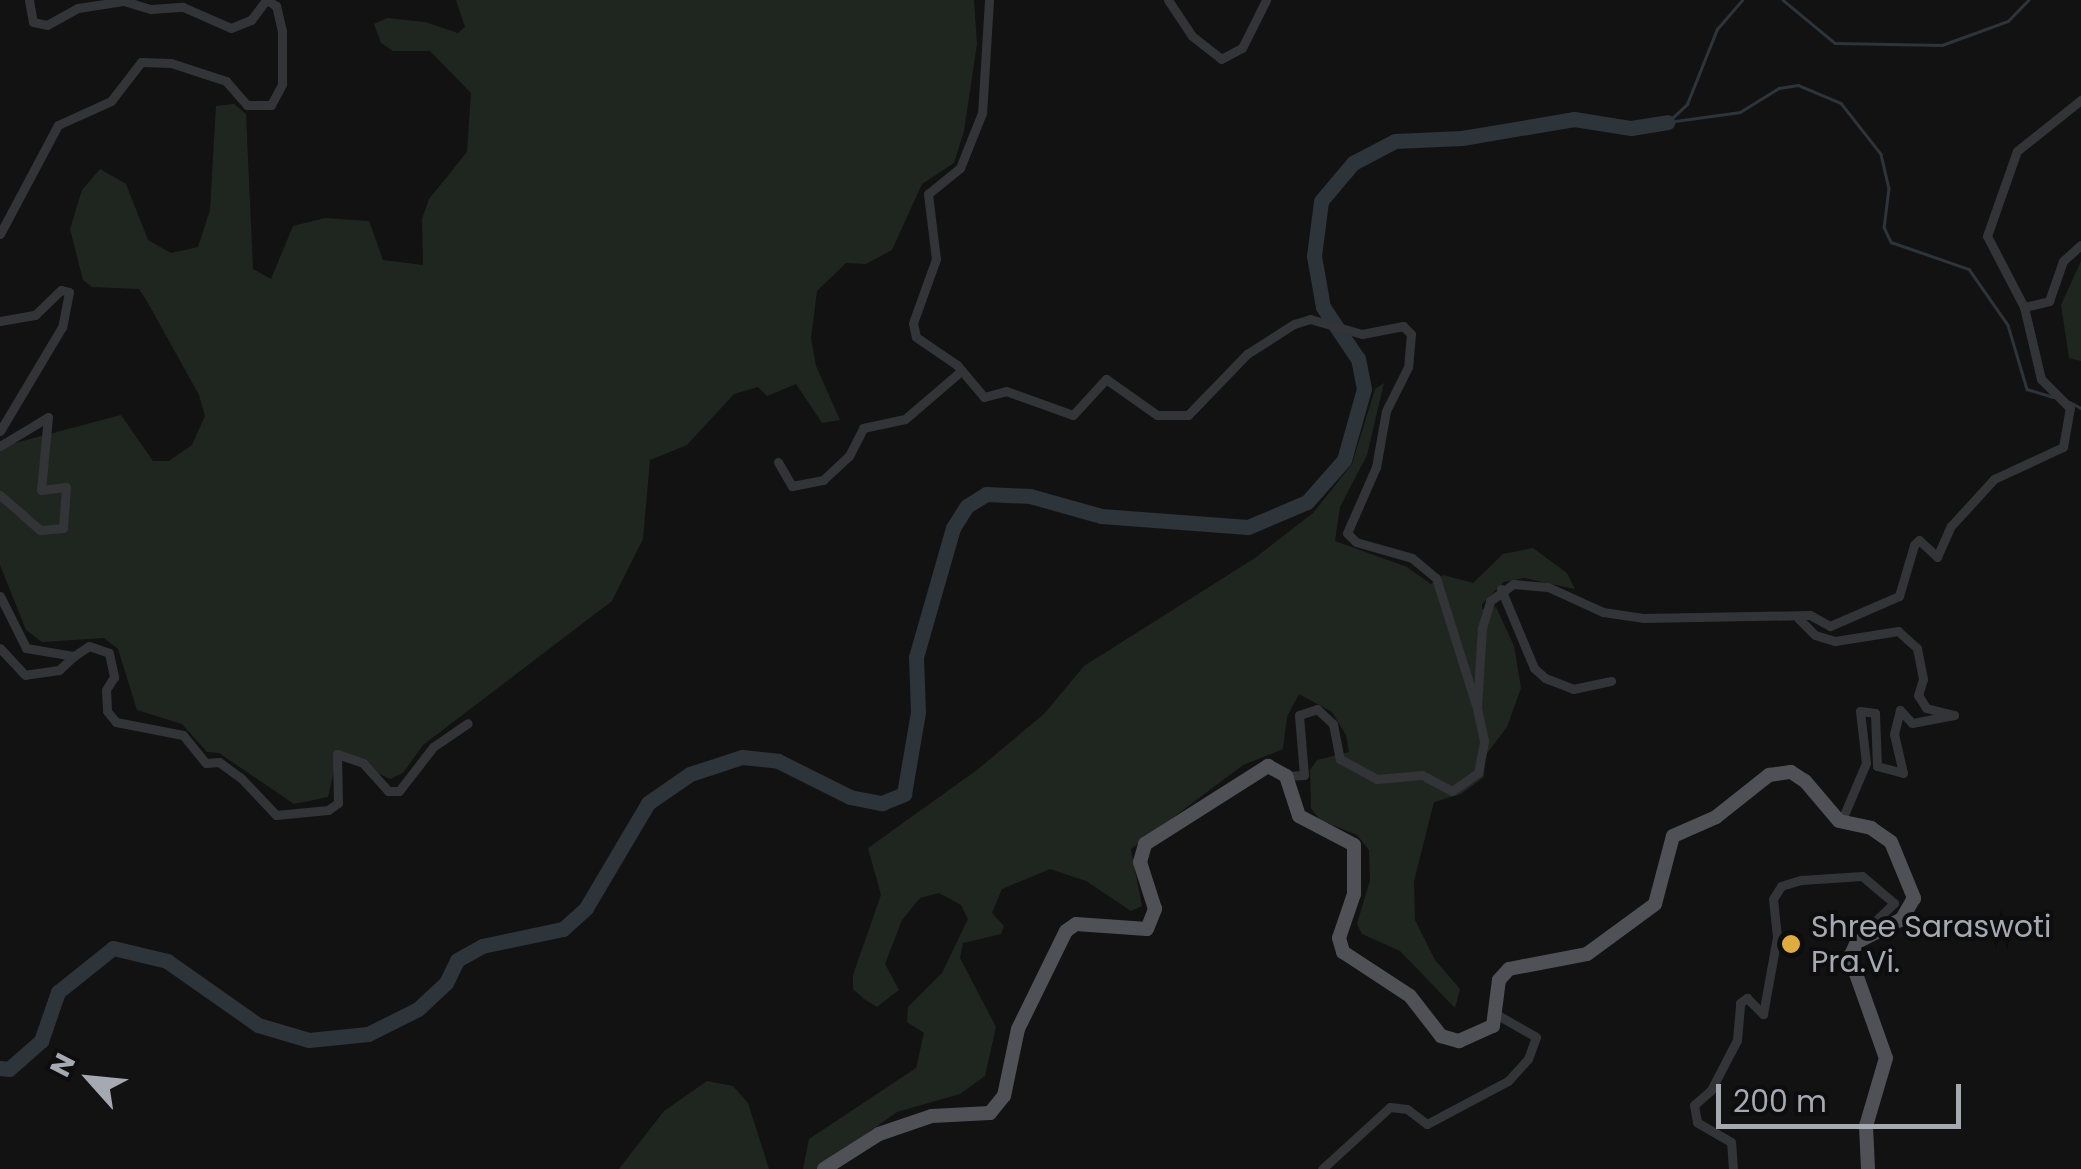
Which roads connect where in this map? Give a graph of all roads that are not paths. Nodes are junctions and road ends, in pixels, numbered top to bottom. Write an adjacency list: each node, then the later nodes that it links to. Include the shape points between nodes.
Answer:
1 (29, 0): 2 (street, via 34,22 47,25 78,8 124,1 151,9 183,7 231,28 251,20)
2 (266, 0): 7 (street, via 276,6 282,31 282,84 271,106 247,105 226,82 171,63 141,62 111,102 58,126)
3 (989, 0): 11 (street, via 982,112 960,168 928,194 936,259 913,323 923,345)
4 (1168, 0): 5 (street, via 1192,36 1222,59 1242,48)
5 (1266, 0)
6 (2081, 100): 9 (street, via 2017,152 1988,236)
7 (0, 234)
8 (2081, 245): 9 (street, via 2063,262 2049,301)
9 (2024, 308): 18 (street, via 2042,379 2070,408 2062,447 1994,479 1951,526 1937,558 1919,540 1899,596 1830,626 1810,615)
10 (0, 321): 12 (street, via 35,315 62,290 69,292 62,326)
11 (961, 371): 14 (street, via 905,419 864,428 849,456 822,480 792,486); 22 (street, via 984,397 1006,391 1067,416 1106,379 1157,415 1188,415 1247,354 1294,324 1310,319 1362,334 1403,326 1411,334 1408,368 1386,411 1376,466 1347,532 1356,542 1412,558 1436,578)
12 (0, 431)
13 (0, 446): 15 (street, via 48,417 40,490 66,487 63,528 40,530)
14 (778, 462)
15 (0, 495)
16 (1502, 589): 18 (street, via 1548,588 1602,612 1643,618); 21 (street, via 1534,668 1545,678 1573,689); 22 (street, via 1490,601 1482,628)
17 (0, 596): 20 (street, via 26,648)
18 (1798, 618): 25 (street, via 1834,641 1898,632 1918,648 1924,679 1918,694 1926,708 1954,716 1912,723 1900,710 1894,734 1903,772 1878,766 1875,713 1860,711 1866,763)
19 (0, 648): 20 (street, via 25,675 59,670)
20 (74, 656): 23 (street, via 89,646 110,653 114,677 106,690 107,711 116,722 184,735 206,763 218,762 240,777 276,814 328,810 338,803 337,754 363,763 388,791 400,791 432,747)
21 (1610, 680)
22 (1477, 707): 24 (street, via 1484,741 1478,773 1452,791 1422,775 1377,780 1340,759 1332,724 1317,708 1299,715 1304,775)
23 (468, 723)
24 (1286, 776): 27 (main road, via 1299,816 1354,845 1354,894 1338,938 1350,960 1410,996 1442,1036 1459,1041 1488,1034); 28 (main road, via 1259,768 1145,844 1140,862 1155,909 1146,929 1076,924 1066,930 1018,1029 1004,1096 990,1113 932,1116 879,1134)
25 (1841, 822): 26 (main road, via 1872,828 1891,842 1914,898 1902,919); 27 (main road, via 1800,778 1769,776 1716,816 1673,836 1655,904 1607,942 1587,954 1504,974)
26 (1857, 942): 30 (street, via 1894,903 1862,876 1801,880 1782,886 1773,899 1778,937 1763,1014 1747,998 1740,1003 1737,1040 1711,1090 1694,1106 1697,1122 1731,1142); 31 (main road, via 1850,957 1886,1058 1866,1126)
27 (1496, 1014): 29 (street, via 1536,1037 1528,1059 1508,1081 1427,1124 1390,1106)
28 (824, 1169)
29 (1322, 1169)
30 (1734, 1169)
31 (1868, 1169)

